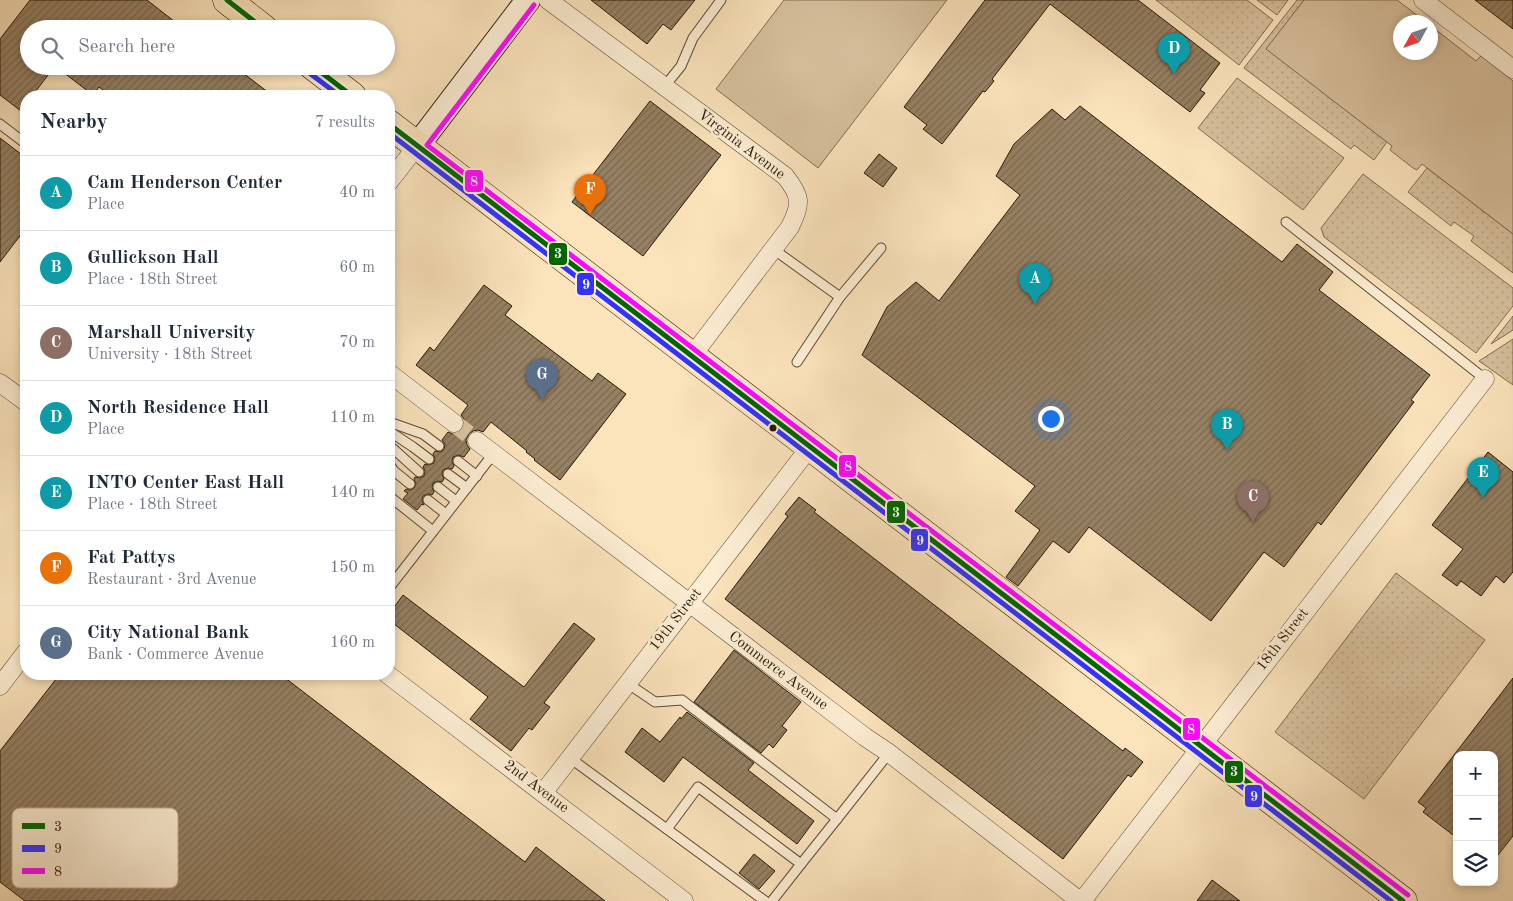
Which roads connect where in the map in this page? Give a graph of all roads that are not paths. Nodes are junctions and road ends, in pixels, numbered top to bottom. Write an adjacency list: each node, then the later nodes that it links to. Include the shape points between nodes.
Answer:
1 (227, 0): 6 (main road)
2 (528, 0): 14 (main road)
3 (548, 0): 9 (street, Virginia Avenue)
4 (721, 0): 9 (lane, via 693,38 681,66)
5 (1423, 0): 7 (street)
6 (253, 20)
7 (1513, 69)
8 (325, 75): 10 (main road)
9 (664, 87): 18 (street, Virginia Avenue, via 785,176 796,190 796,214)
10 (344, 90)
11 (0, 124): 13 (lane)
12 (395, 129): 14 (main road)
13 (20, 139)
14 (416, 146): 15 (street); 20 (main road)
15 (395, 174)
16 (1286, 222): 23 (lane)
17 (881, 248): 19 (lane)
18 (773, 249): 19 (lane); 20 (street, Virginia Avenue)
19 (840, 297): 21 (lane)
20 (692, 356): 31 (main road)
21 (797, 362)
22 (395, 378): 26 (street)
23 (1485, 379): 54 (street, 18th Street)
24 (0, 383): 25 (street)
25 (20, 398)
26 (454, 423)
27 (395, 424): 30 (lane, via 423,434)
28 (395, 435): 34 (lane)
29 (477, 441): 33 (street, Commerce Avenue)
30 (439, 446)
31 (810, 447): 49 (street, 19th Street); 54 (main road)
32 (395, 450): 36 (lane)
33 (494, 453): 39 (lane); 49 (street, Commerce Avenue)
34 (429, 459)
35 (458, 461): 39 (lane)
36 (419, 472)
37 (395, 473): 40 (lane)
38 (448, 474): 42 (lane)
39 (476, 476): 42 (lane)
40 (410, 484)
41 (438, 487): 45 (lane)
42 (466, 488): 45 (lane)
43 (428, 500): 46 (lane)
44 (395, 501): 47 (lane)
45 (456, 501): 46 (lane)
46 (446, 514): 47 (lane)
47 (433, 531): 48 (lane)
48 (395, 580)
49 (689, 603): 52 (street, 19th Street); 55 (street, Commerce Avenue)
50 (20, 660): 53 (street)
51 (395, 680): 57 (street, 2nd Avenue)
52 (627, 684): 56 (street, 19th Street); 58 (lane, via 656,702 682,700)
53 (0, 686)
54 (1201, 747): 64 (street, 18th Street); 65 (main road)
55 (889, 753): 58 (lane); 64 (street, Commerce Avenue)
56 (570, 758): 57 (street, 19th Street); 59 (lane)
57 (543, 793): 61 (street, 2nd Avenue)
58 (837, 819): 60 (lane)
59 (667, 828): 60 (lane, via 698,787); 62 (lane)
60 (801, 864): 63 (lane)
61 (684, 901)
62 (765, 901)
63 (772, 901)
64 (1081, 901)
65 (1403, 901)

